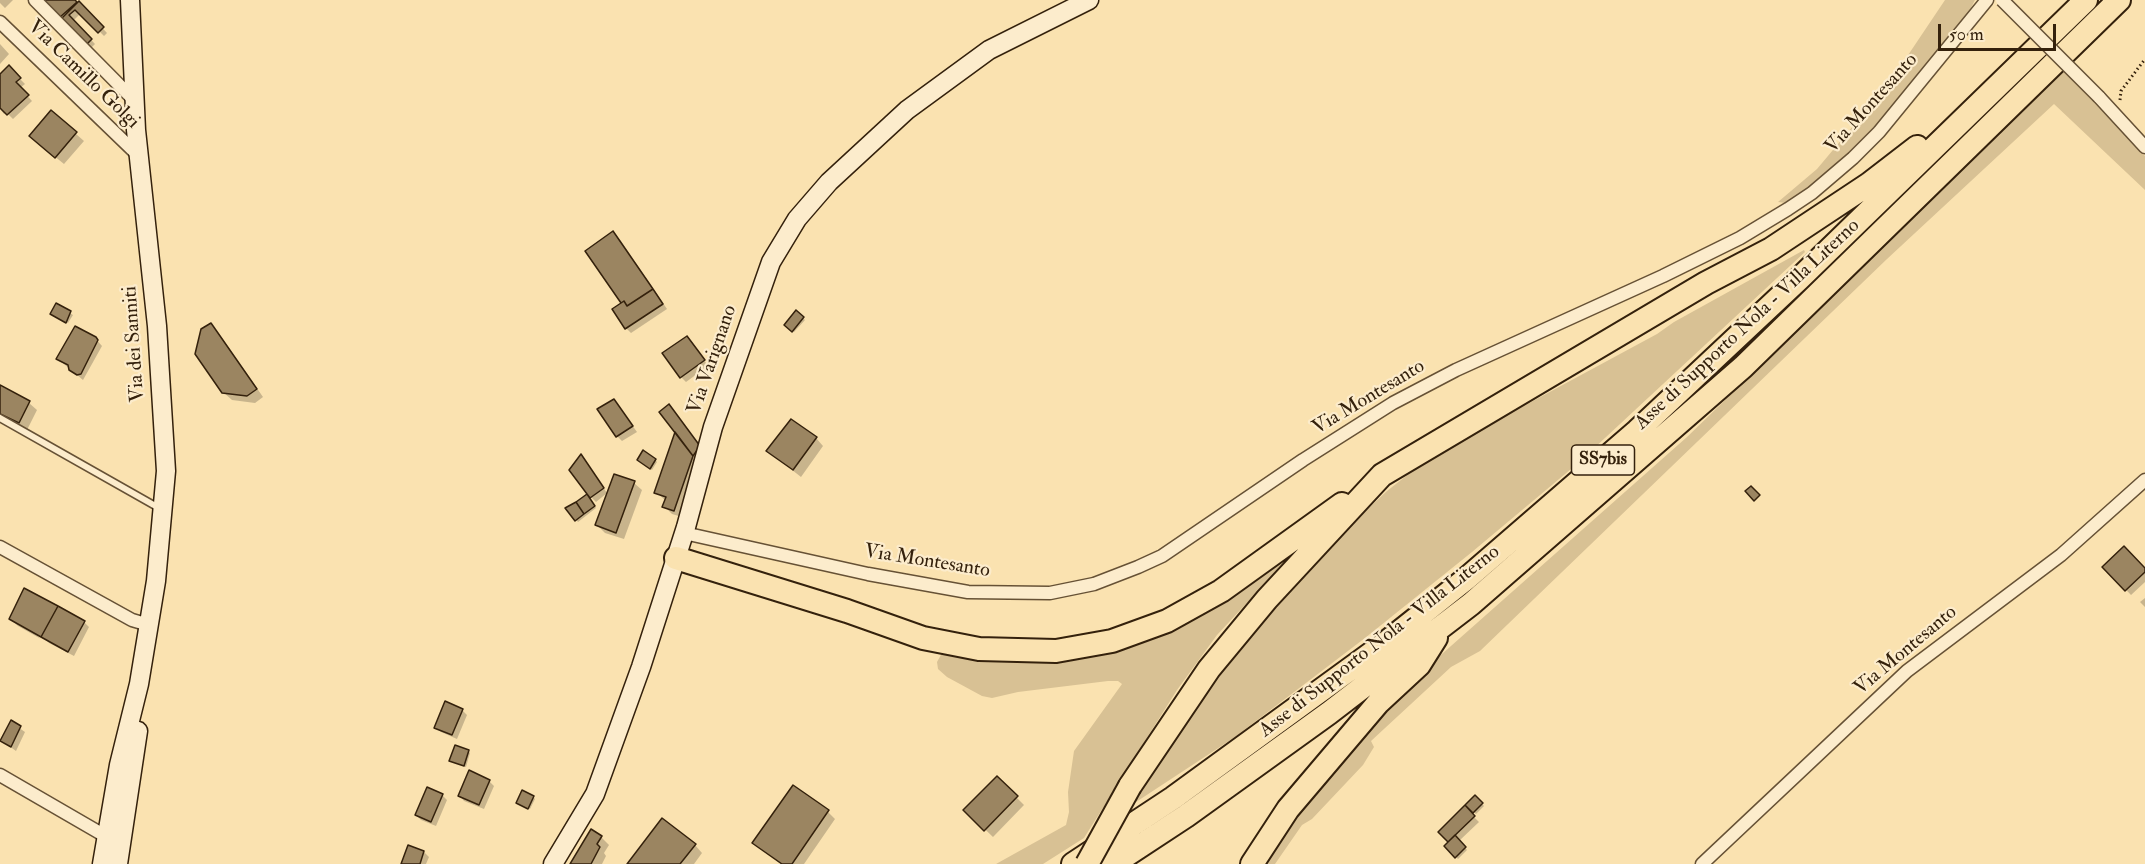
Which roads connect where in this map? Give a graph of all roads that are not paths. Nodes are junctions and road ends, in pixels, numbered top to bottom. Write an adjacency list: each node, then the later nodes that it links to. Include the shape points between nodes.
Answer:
1 (35, 0): 9 (street)
2 (130, 0): 9 (main road, Via dei Sanniti)
3 (1089, 0): 17 (main road, Via Varignano, via 989,50 907,110 858,153 797,219 771,262 713,427)
4 (1987, 0): 17 (street, Via Montesanto, via 1879,132 1804,198 1731,242 1663,276 1456,370 1393,403 1162,556 1138,567 1094,584 1050,592 968,592)
5 (2002, 0): 11 (street, bridge)
6 (2086, 0): 10 (highway, Asse di Supporto Nola - Villa Literno / SS7bis)
7 (2119, 0): 20 (highway, Asse di Supporto Nola - Villa Literno / SS7bis, via 1743,367)
8 (0, 22): 12 (street, Via Camillo Golgi)
9 (135, 101): 12 (main road, Via dei Sanniti)
10 (1957, 125): 14 (highway, via 1932,135 1869,184 1771,249 1706,283); 28 (highway, Asse di Supporto Nola - Villa Literno / SS7bis, via 1637,431 1466,579 1383,645 1183,791)
11 (2145, 147)
12 (139, 156): 16 (main road, Via dei Sanniti, via 165,440)
13 (0, 418): 16 (lane)
14 (1382, 475): 19 (highway, via 1221,591 1167,621 1112,641 1056,651 979,649 922,638); 29 (highway, bridge, via 1267,599 1209,669 1130,786)
15 (2145, 480): 32 (street, Via Montesanto, via 2061,555 1907,671)
16 (163, 510): 21 (main road, Via dei Sanniti)
17 (684, 533): 19 (main road, Via Varignano)
18 (0, 547): 21 (street, via 132,620)
19 (676, 558): 27 (main road, Via Varignano, via 595,794)
20 (1444, 624): 30 (highway, Asse di Supporto Nola - Villa Literno / SS7bis, via 1329,713); 31 (highway, via 1419,665 1378,703 1288,810)
21 (148, 625): 22 (main road, Via dei Sanniti)
22 (139, 684): 24 (main road, Via dei Sanniti, via 127,725); 26 (main road, Via dei Sanniti, via 139,719)
23 (0, 775): 24 (street)
24 (108, 837): 25 (main road, Via dei Sanniti)
25 (102, 864)
26 (118, 864)
27 (553, 864)
28 (1073, 864)
29 (1087, 864)
30 (1113, 864)
31 (1252, 864)
32 (1702, 864)

